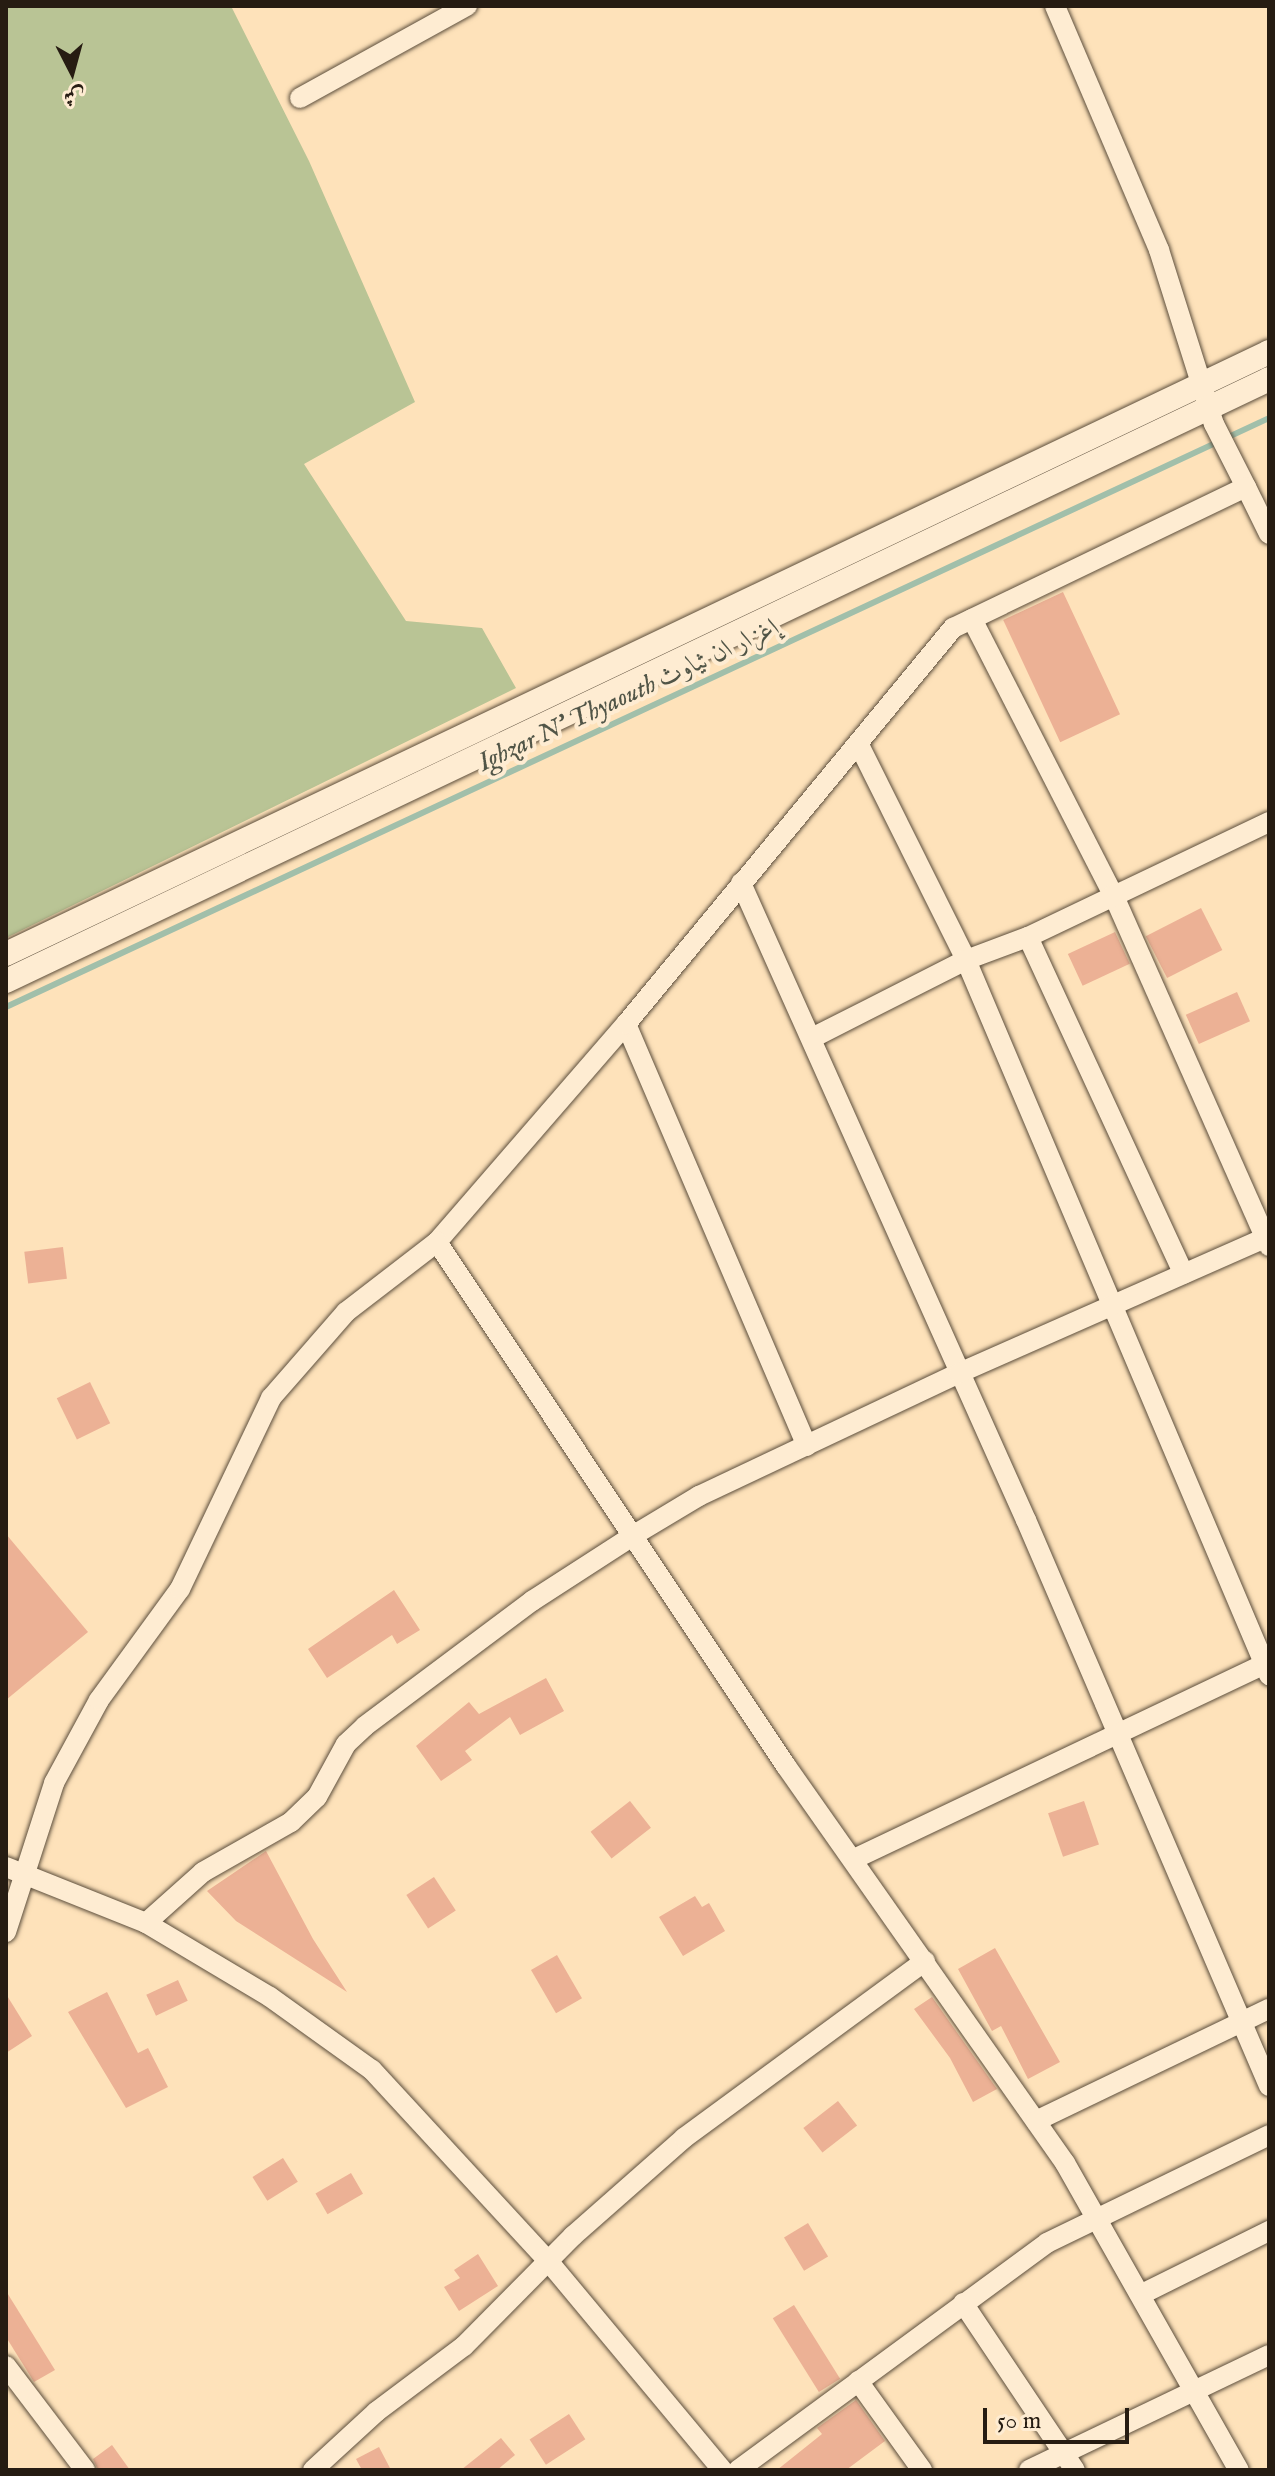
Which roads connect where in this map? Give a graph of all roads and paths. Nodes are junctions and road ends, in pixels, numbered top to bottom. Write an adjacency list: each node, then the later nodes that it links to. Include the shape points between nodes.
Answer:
1 (1055, 6): 6 (street, via 1159,250)
2 (454, 9): 3 (street)
3 (300, 98)
4 (1269, 352): 6 (street)
5 (1269, 379): 6 (street)
6 (1209, 404): 7 (street); 15 (street, via 720,618); 17 (street, via 736,637)
7 (1246, 487): 8 (street); 9 (street)
8 (1269, 534)
9 (972, 619): 10 (street, via 953,628); 13 (street)
10 (859, 745): 12 (street); 16 (street)
11 (1269, 822): 13 (street)
12 (741, 883): 18 (street); 19 (street)
13 (1113, 894): 14 (street); 20 (street)
14 (1028, 937): 16 (street); 22 (street)
15 (6, 954)
16 (966, 960): 19 (street); 23 (street)
17 (6, 981)
18 (626, 1024): 21 (street); 25 (street)
19 (812, 1038): 24 (street)
20 (1268, 1240): 22 (street)
21 (437, 1242): 26 (street); 30 (street, via 346,1312 271,1398 180,1589 99,1700)
22 (1184, 1274): 23 (street)
23 (1110, 1309): 24 (street); 27 (street, via 1178,1452)
24 (959, 1373): 25 (street); 28 (street)
25 (807, 1446): 26 (street, via 699,1496)
26 (634, 1535): 29 (street); 31 (street, via 532,1601 365,1726 346,1744 317,1797 291,1822 203,1872)
27 (1267, 1667): 28 (street)
28 (1116, 1733): 29 (street); 35 (street)
29 (854, 1859): 33 (street)
30 (15, 1869): 31 (street); 32 (street)
31 (146, 1923): 41 (street, via 270,1997 372,2070)
32 (6, 1932)
33 (925, 1961): 37 (street); 41 (street, via 684,2138)
34 (1269, 2009): 35 (street)
35 (1243, 2022): 36 (street); 37 (street)
36 (1269, 2086)
37 (1036, 2121): 39 (street)
38 (1269, 2135): 39 (street)
39 (1098, 2214): 42 (street); 43 (street)
40 (1269, 2231): 42 (street)
41 (549, 2262): 50 (street, via 464,2346 376,2412); 51 (street)
42 (1142, 2294): 47 (street)
43 (963, 2303): 46 (street); 48 (street)
44 (1269, 2355): 47 (street)
45 (6, 2366): 49 (street)
46 (858, 2381): 52 (street); 53 (street)
47 (1194, 2390): 48 (street); 56 (street)
48 (1063, 2452): 54 (street); 55 (street)
49 (85, 2470)
50 (313, 2470)
51 (722, 2470)
52 (738, 2470)
53 (922, 2470)
54 (1029, 2470)
55 (1075, 2470)
56 (1239, 2470)

